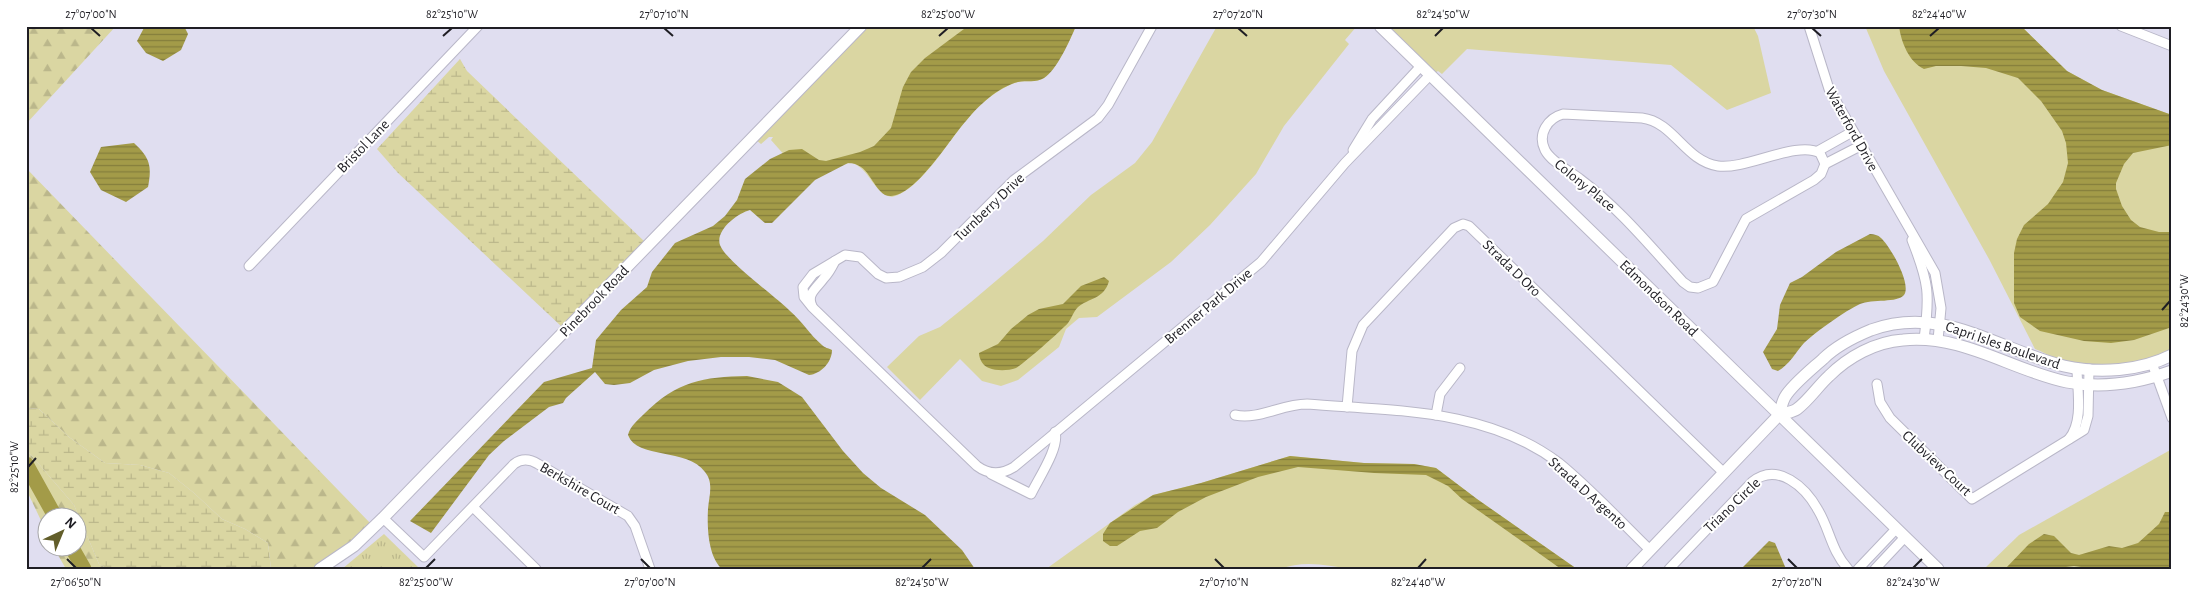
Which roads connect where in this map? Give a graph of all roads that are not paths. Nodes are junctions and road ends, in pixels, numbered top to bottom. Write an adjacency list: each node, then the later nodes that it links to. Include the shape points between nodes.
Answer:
1 (478, 26): 16 (street, Bristol Lane)
2 (860, 26): 40 (street, Pinebrook Road)
3 (1152, 26): 37 (street, Turnberry Drive, via 1098,118 1014,180 936,258 914,271 889,278 882,277 864,259 846,255 813,274 804,285 804,297 812,307)
4 (1380, 26): 8 (street, Edmondson Road)
5 (1809, 26): 10 (street, Waterford Drive, via 1823,75)
6 (2121, 26): 7 (street)
7 (2172, 46)
8 (1421, 66): 9 (street, Edmondson Road); 13 (street, Brenner Park Drive, via 1372,119)
9 (1430, 75): 13 (street, Brenner Park Drive); 34 (street, Edmondson Road)
10 (1852, 132): 11 (street, Waterford Drive); 12 (street, Colony Place)
11 (1860, 146): 14 (street, Colony Place); 15 (street, Waterford Drive)
12 (1818, 151): 14 (street); 14 (street, Colony Place, via 1789,152 1719,166 1691,154 1656,122 1605,116 1560,115 1548,124 1543,137 1544,148 1549,155 1605,198 1683,282 1694,288 1704,287 1716,279 1746,219 1814,180)
13 (1344, 162): 36 (street, Brenner Park Drive, via 1261,262)
14 (1825, 164)
15 (1906, 226): 17 (street, Waterford Drive, via 1926,279); 18 (street, Waterford Drive, via 1935,273)
16 (249, 266)
17 (1926, 322): 18 (street, Capri Isles Boulevard); 19 (street, Waterford Drive); 21 (street, Capri Isles Boulevard, via 1876,328)
18 (1940, 323): 20 (street, Waterford Drive); 26 (street, Capri Isles Boulevard, via 2052,362)
19 (1924, 339): 20 (street, Capri Isles Boulevard); 25 (street, Capri Isles Boulevard, via 1880,344)
20 (1938, 340): 30 (street, Capri Isles Boulevard)
21 (1828, 354): 25 (street); 34 (street, Capri Isles Boulevard, via 1786,396)
22 (2168, 357): 23 (street, Capri Isles Boulevard); 27 (street)
23 (2152, 363): 26 (street, Capri Isles Boulevard, via 2122,369); 28 (street)
24 (1460, 368): 33 (street, via 1442,392)
25 (1838, 368): 34 (street, Capri Isles Boulevard, via 1796,410)
26 (2083, 368): 30 (street, Clubview Court)
27 (2171, 374): 28 (street, Capri Isles Boulevard)
28 (2156, 377): 30 (street, Capri Isles Boulevard, via 2129,383); 35 (street)
29 (1877, 384): 30 (street, Clubview Court, via 1880,402 1890,418 1972,499 2069,439 2075,430)
30 (2083, 384)
31 (1347, 407): 32 (street, Strada D Argento, via 1299,404 1250,416); 33 (street, Strada D Argento); 38 (street, Strada D Oro, via 1352,351 1363,325 1463,222)
32 (1235, 415)
33 (1436, 415): 42 (street, Strada D Argento, via 1491,427 1548,456 1575,477)
34 (1779, 415): 38 (street, Capri Isles Boulevard); 41 (street, Edmondson Road)
35 (2172, 418)
36 (1055, 432): 37 (street, Brenner Park Drive, via 1009,470); 37 (street, via 1055,447 1031,494)
37 (986, 472)
38 (1724, 473): 42 (street, Capri Isles Boulevard)
39 (473, 507): 40 (street, Berkshire Court, via 424,558); 44 (street); 45 (street, Berkshire Court, via 516,462 532,461 628,516 636,526)
40 (383, 518): 43 (street, Pinebrook Road, via 354,546)
41 (1900, 533): 49 (street); 50 (street); 51 (street, Edmondson Road)
42 (1650, 550): 46 (street, Capri Isles Boulevard)
43 (320, 569)
44 (536, 569)
45 (650, 569)
46 (1632, 569)
47 (1669, 569): 48 (street, Triano Circle, via 1752,482 1773,474 1785,476 1814,503 1833,546)
48 (1848, 569)
49 (1858, 569)
50 (1875, 569)
51 (1938, 569)

